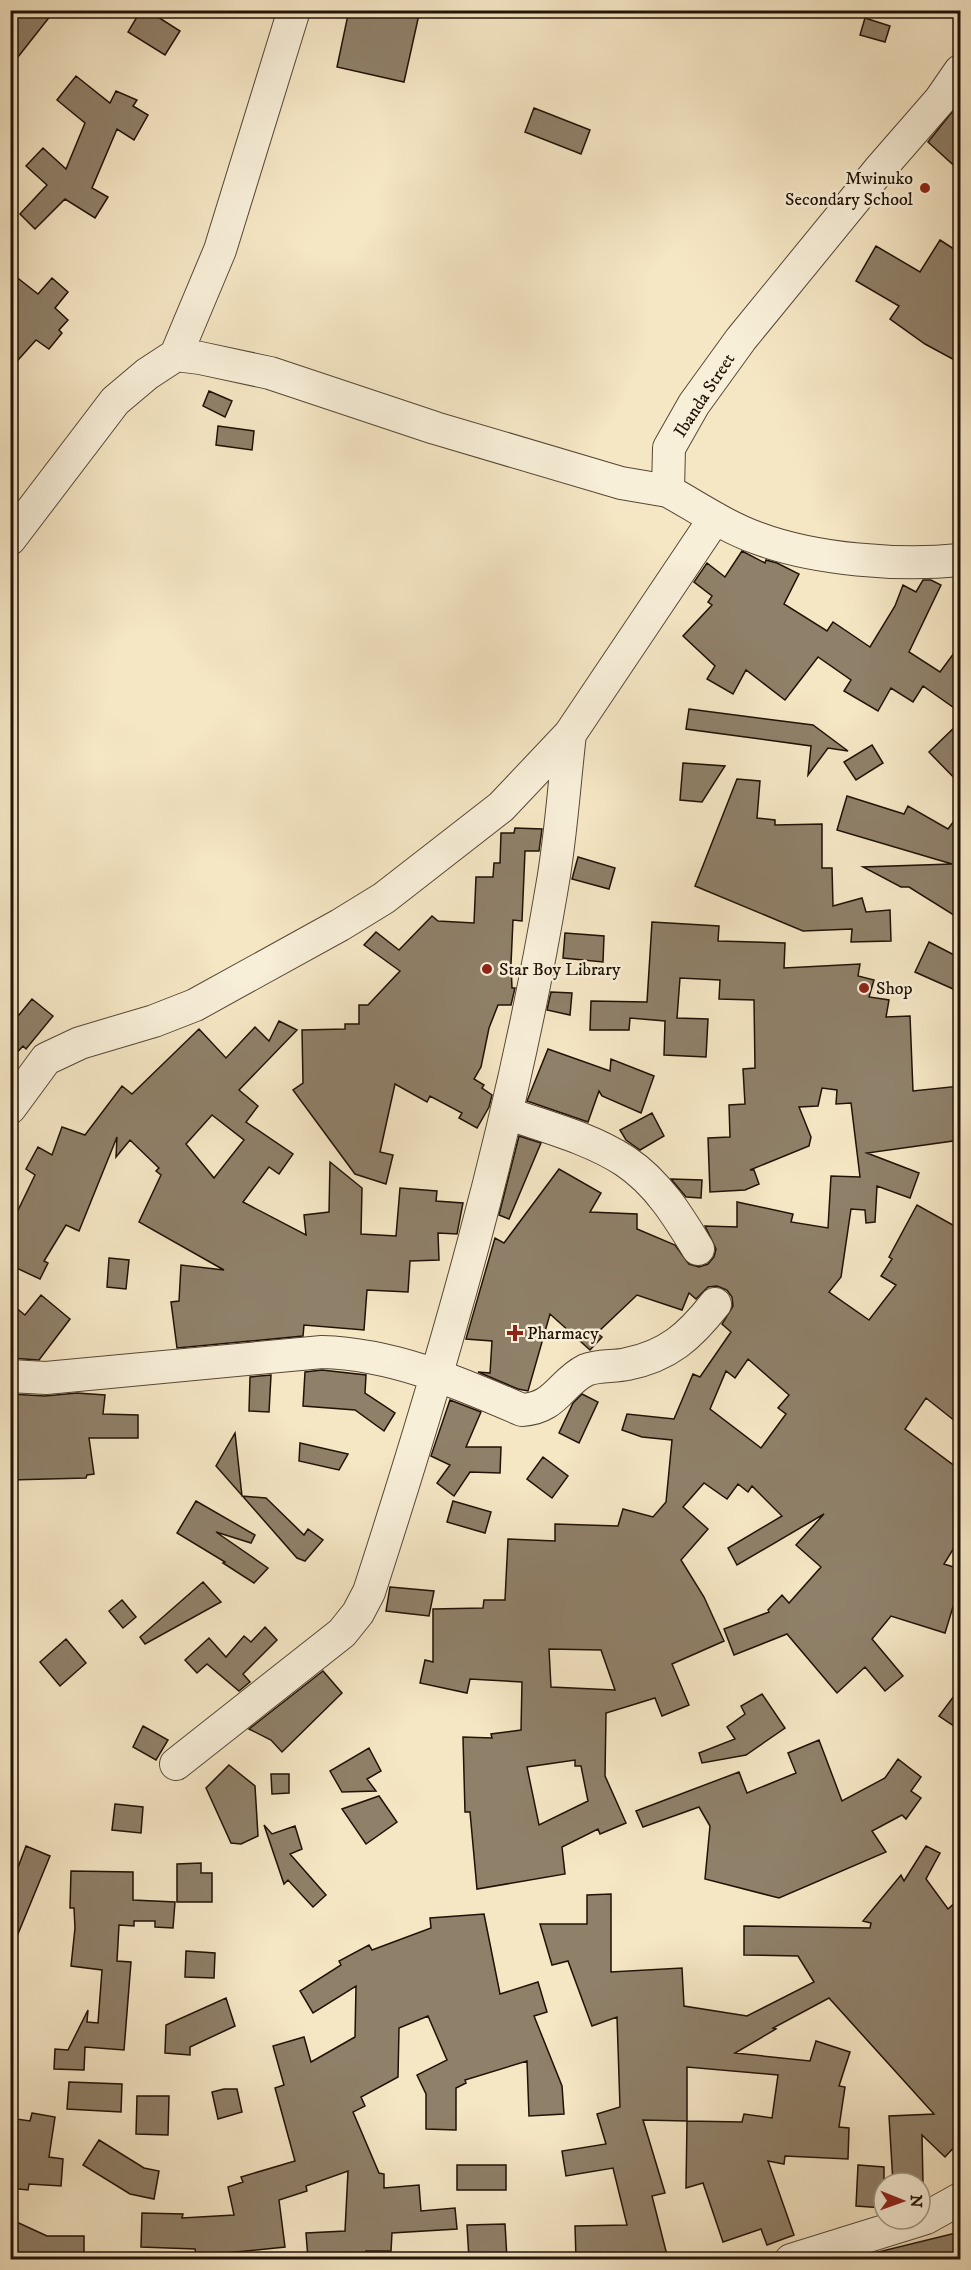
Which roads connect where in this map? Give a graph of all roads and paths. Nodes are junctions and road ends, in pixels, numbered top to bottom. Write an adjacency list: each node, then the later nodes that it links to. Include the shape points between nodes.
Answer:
1 (294, 10): 3 (street, via 220,250)
2 (960, 71): 4 (street, Ibanda Street, via 741,339 694,404 669,448)
3 (176, 356): 4 (street, via 270,373 435,428 621,483); 6 (street, via 115,401)
4 (668, 491): 5 (street)
5 (715, 518): 7 (street, via 758,538 818,552 913,564); 8 (street)
6 (10, 539)
7 (960, 560)
8 (570, 734): 9 (street, via 501,807 384,898 195,1005 80,1042 46,1059); 10 (street, via 553,885)
9 (10, 1108)
10 (506, 1113): 11 (street, via 567,1134 626,1161 675,1211); 13 (street)
11 (698, 1249)
12 (715, 1304): 13 (street, via 673,1348 654,1358 589,1369 549,1402 533,1409 522,1410)
13 (437, 1373): 14 (street, via 351,1353 322,1352 141,1371 46,1378); 15 (street, via 369,1592 358,1613 319,1653)
14 (10, 1376)
15 (176, 1764)
16 (960, 2199): 17 (street, via 927,2218)
17 (791, 2259)

